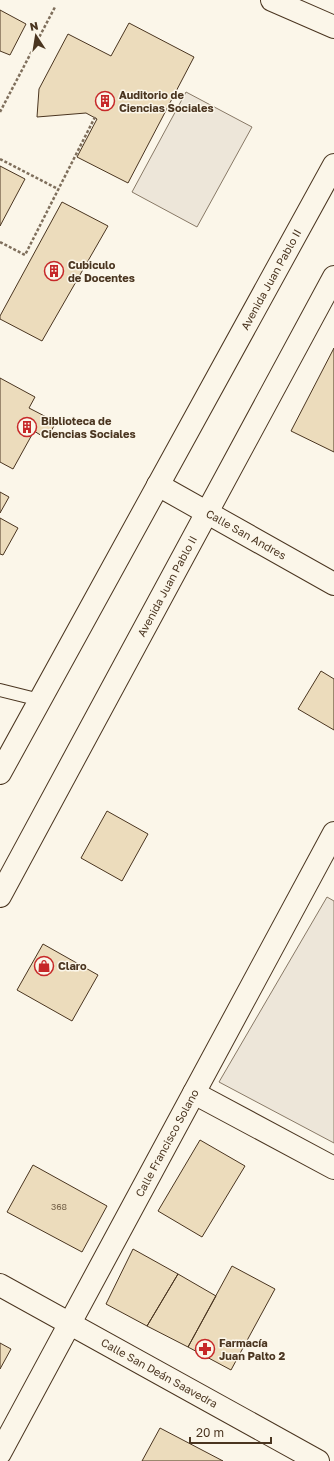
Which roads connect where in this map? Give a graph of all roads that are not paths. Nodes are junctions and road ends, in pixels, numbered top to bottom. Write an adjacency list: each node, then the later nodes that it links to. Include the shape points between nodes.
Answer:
1 (272, 0): 2 (main road)
2 (334, 28)
3 (334, 165): 6 (main road, Avenida Juan Pablo II)
4 (334, 277): 5 (main road, Avenida Juan Pablo II)
5 (329, 299): 7 (main road, Avenida Juan Pablo II)
6 (158, 485): 7 (main road, Calle San Andres); 10 (main road, Avenida Juan Pablo II)
7 (207, 512): 8 (main road, Calle San Andres); 14 (main road, Avenida Juan Pablo II)
8 (334, 584)
9 (0, 690): 10 (lane)
10 (40, 700): 11 (main road, Avenida Juan Pablo II)
11 (0, 773)
12 (334, 833): 13 (main road, Calle Francisco Solano)
13 (328, 859): 15 (main road, Calle Francisco Solano)
14 (0, 896)
15 (194, 1093): 16 (main road); 18 (main road, Calle Francisco Solano)
16 (334, 1168)
17 (0, 1285): 18 (main road, Calle San Deán Saavedra)
18 (70, 1323): 19 (main road, Calle Francisco Solano); 20 (main road, Calle San Deán Saavedra)
19 (0, 1453)
20 (307, 1458)

